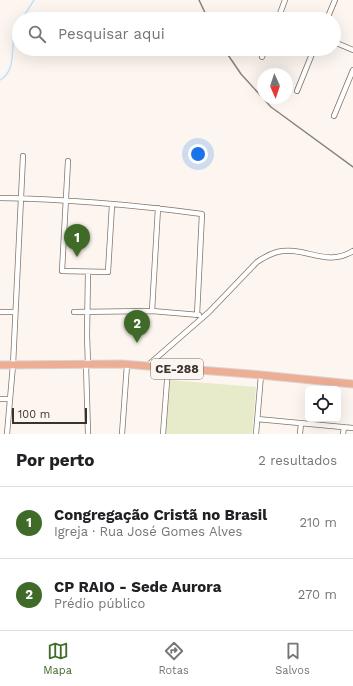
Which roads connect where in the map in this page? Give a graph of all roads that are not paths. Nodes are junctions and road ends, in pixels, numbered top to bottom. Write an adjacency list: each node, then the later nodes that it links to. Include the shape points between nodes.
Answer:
1 (286, 0): 3 (street)
2 (335, 0): 4 (street)
3 (281, 12)
4 (330, 12)
5 (341, 45): 6 (street)
6 (353, 50)
7 (311, 56): 9 (street)
8 (353, 70): 10 (street)
9 (297, 91)
10 (334, 116)
11 (23, 156): 14 (street)
12 (68, 161): 15 (street)
13 (0, 198): 14 (street)
14 (21, 198): 15 (street); 23 (street)
15 (66, 201): 16 (street); 19 (street, via 62,271)
16 (112, 205): 17 (street); 19 (street, via 108,272)
17 (158, 208): 21 (street); 25 (street, via 202,214)
18 (353, 251): 26 (street, via 325,258 300,252 284,251 272,254 257,262)
19 (88, 272): 20 (street)
20 (87, 311): 21 (street); 24 (street); 28 (street)
21 (152, 311): 25 (street)
22 (0, 312): 23 (street)
23 (15, 312): 27 (street)
24 (74, 312)
25 (197, 315): 26 (street)
26 (204, 316): 31 (street)
27 (13, 365): 28 (main road, CE-288); 30 (main road, CE-288); 36 (street)
28 (87, 365): 29 (main road, CE-288); 42 (street)
29 (127, 365): 31 (main road, CE-288); 43 (street)
30 (0, 366)
31 (147, 366): 32 (main road, CE-288)
32 (168, 368): 33 (main road, CE-288); 44 (street)
33 (261, 375): 34 (main road, CE-288); 37 (street)
34 (353, 384)
35 (0, 399): 36 (street)
36 (10, 399): 41 (street)
37 (257, 419): 38 (street); 45 (street)
38 (301, 424): 39 (street); 46 (street)
39 (344, 428): 40 (street); 47 (street)
40 (353, 428)
41 (7, 434)
42 (88, 434)
43 (122, 434)
44 (163, 434)
45 (256, 434)
46 (300, 434)
47 (343, 434)

